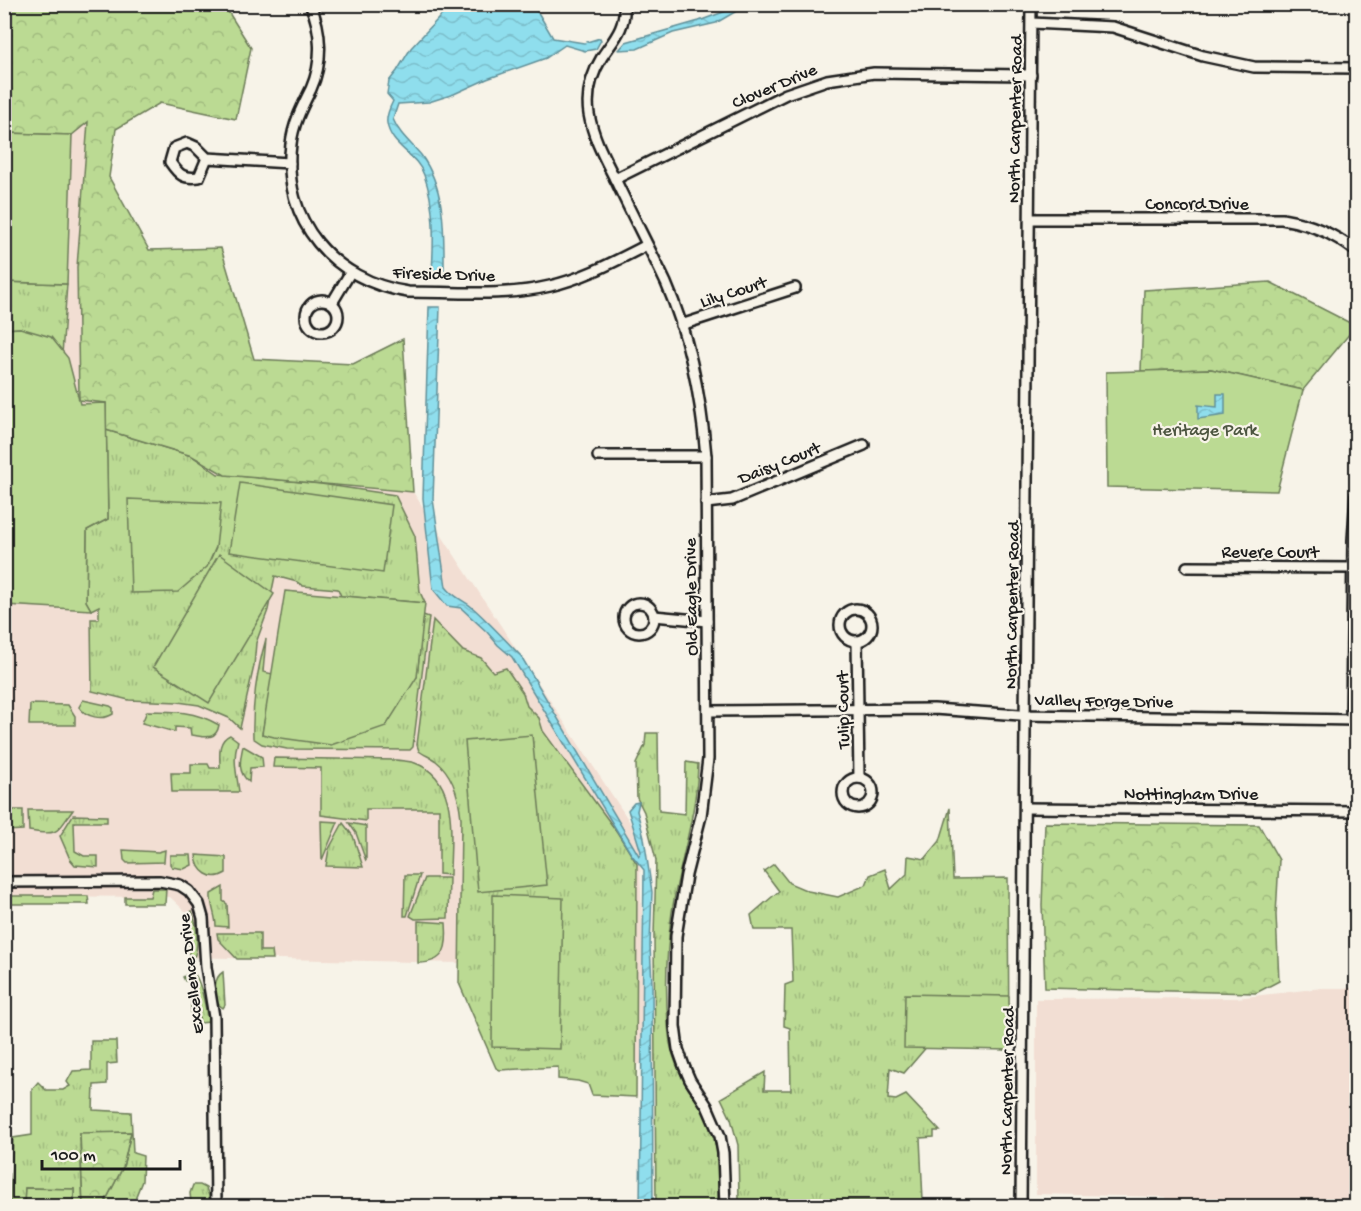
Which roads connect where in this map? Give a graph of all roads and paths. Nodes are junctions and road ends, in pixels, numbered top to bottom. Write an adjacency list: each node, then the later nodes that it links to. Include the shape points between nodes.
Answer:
1 (310, 4): 8 (street, Fireside Drive, via 318,27 320,55 312,87 294,126)
2 (624, 4): 9 (street, Old Eagle Drive, via 620,32 597,68 588,97 593,133)
3 (1032, 4): 4 (street, North Carpenter Road)
4 (1032, 23): 5 (street, via 1113,27 1203,56 1254,67); 6 (street, North Carpenter Road)
5 (1356, 68)
6 (1031, 75): 9 (street, Clover Drive, via 874,73 827,80 786,94); 10 (street, North Carpenter Road)
7 (207, 158): 8 (street)
8 (290, 163): 13 (street, Fireside Drive, via 293,189 305,223 325,252)
9 (615, 179): 11 (street, Old Eagle Drive)
10 (1030, 219): 12 (street, Concord Drive, via 1282,219 1314,226); 29 (street, North Carpenter Road)
11 (647, 245): 13 (street, Fireside Drive, via 575,279 523,290 408,292); 16 (street, Old Eagle Drive)
12 (1356, 251)
13 (350, 273): 15 (street)
14 (795, 288): 16 (street, Lily Court)
15 (332, 303)
16 (681, 325): 19 (street, Old Eagle Drive, via 698,394)
17 (864, 445): 21 (street, Daisy Court, via 732,500)
18 (598, 456): 19 (street)
19 (706, 456): 21 (street, Old Eagle Drive)
20 (1356, 495): 23 (street)
21 (706, 503): 25 (street, Old Eagle Drive)
22 (1187, 567): 23 (street, Revere Court)
23 (1353, 568): 30 (street)
24 (654, 616): 25 (street)
25 (707, 621): 28 (street, Old Eagle Drive)
26 (857, 641): 27 (street, Tulip Court)
27 (858, 710): 28 (street, Valley Forge Drive); 29 (street, Valley Forge Drive, via 934,709); 31 (street, Tulip Court)
28 (708, 711): 36 (street, Old Eagle Drive, via 705,788 676,936 675,1026 684,1066 720,1136)
29 (1026, 715): 30 (street, Valley Forge Drive); 32 (street, North Carpenter Road)
30 (1354, 720)
31 (859, 778)
32 (1025, 808): 33 (street, Nottingham Drive); 37 (street, North Carpenter Road)
33 (1356, 811)
34 (4, 882): 35 (street, Excellence Drive, via 160,881 180,885 195,897 203,918 214,1017)
35 (216, 1206)
36 (724, 1206)
37 (1021, 1206)

